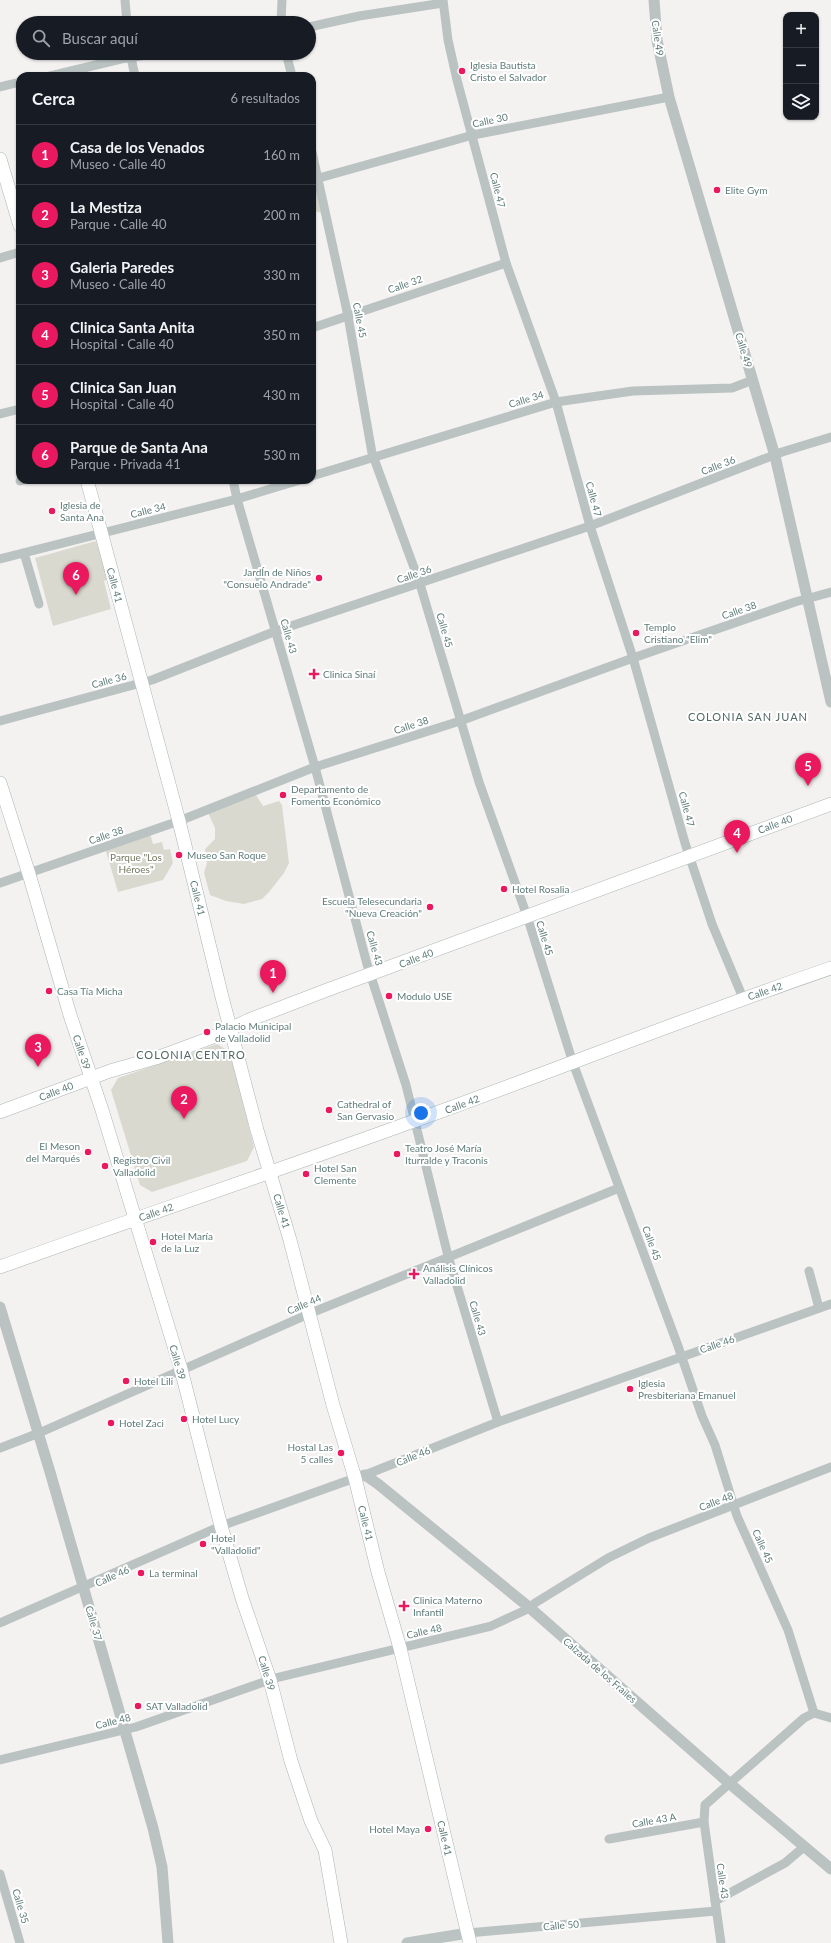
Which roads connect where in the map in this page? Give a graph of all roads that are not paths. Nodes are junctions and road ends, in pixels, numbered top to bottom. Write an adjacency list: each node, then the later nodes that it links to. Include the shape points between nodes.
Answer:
1 (124, 0): 5 (street)
2 (282, 0): 6 (street)
3 (654, 0): 16 (street, Calle 49, via 657,40)
4 (443, 1): 7 (street); 17 (street, Calle 47, via 448,40)
5 (126, 16)
6 (281, 16)
7 (316, 25)
8 (114, 60): 11 (street)
9 (131, 60): 12 (street)
10 (288, 60): 13 (street)
11 (66, 72)
12 (134, 72)
13 (291, 72)
14 (16, 83): 15 (street)
15 (0, 87)
16 (669, 97): 17 (street, Calle 30); 27 (street, Calle 49)
17 (473, 135): 20 (street, Calle 30); 24 (street, Calle 47)
18 (0, 159): 21 (main road)
19 (316, 167): 20 (street, Calle 45)
20 (319, 178): 25 (street, Calle 45)
21 (16, 213)
22 (16, 253): 23 (street)
23 (0, 258)
24 (506, 263): 25 (street, Calle 32); 28 (street, Calle 47)
25 (348, 316): 26 (street, Calle 32); 33 (street, Calle 45)
26 (316, 327)
27 (753, 380): 28 (street, Calle 34, via 732,388 633,392); 32 (street, Calle 49)
28 (556, 402): 33 (street, Calle 34); 39 (street, Calle 47)
29 (16, 410): 30 (street)
30 (0, 414)
31 (831, 437): 32 (street, Calle 36)
32 (775, 456): 39 (street, Calle 36); 45 (street, Calle 49)
33 (374, 458): 34 (street, Calle 34); 43 (street, Calle 45)
34 (316, 475)
35 (88, 484): 40 (main road, Calle 41)
36 (234, 484): 38 (street, Calle 43)
37 (287, 484): 38 (street, Calle 34)
38 (236, 499): 40 (street, Calle 34); 47 (street, Calle 43)
39 (590, 526): 43 (street, Calle 36); 48 (street, Calle 47)
40 (101, 534): 41 (street, Calle 34); 49 (main road, Calle 41)
41 (24, 553): 42 (street, Calle 34); 46 (street)
42 (0, 559)
43 (420, 584): 47 (street, Calle 36); 51 (street, Calle 45)
44 (831, 592): 45 (street, Calle 38)
45 (808, 598): 48 (street, Calle 38); 50 (street, Calle 49)
46 (39, 604)
47 (276, 631): 49 (street, Calle 36); 53 (street, Calle 43)
48 (634, 658): 51 (street, Calle 38); 57 (street, Calle 47)
49 (143, 683): 52 (street, Calle 36); 56 (main road, Calle 41)
50 (831, 702)
51 (460, 721): 53 (street, Calle 38); 60 (street, Calle 45)
52 (0, 722)
53 (315, 767): 56 (street, Calle 38); 62 (street, Calle 43)
54 (0, 784): 58 (main road, Calle 39)
55 (831, 804): 57 (main road, Calle 40)
56 (179, 821): 58 (street, Calle 38); 64 (main road, Calle 41)
57 (689, 856): 60 (main road, Calle 40); 63 (street, Calle 47, via 712,924)
58 (29, 874): 59 (street, Calle 38); 66 (main road, Calle 39)
59 (0, 883)
60 (527, 916): 62 (main road, Calle 40); 65 (street, Calle 45)
61 (831, 968): 63 (main road, Calle 42)
62 (371, 975): 64 (main road, Calle 40); 68 (street, Calle 43)
63 (743, 998): 65 (main road, Calle 42)
64 (231, 1029): 66 (main road, Calle 40, via 166,1054); 69 (main road, Calle 41)
65 (573, 1063): 68 (main road, Calle 42); 70 (street, Calle 45)
66 (91, 1078): 67 (main road, Calle 40); 71 (main road, Calle 39)
67 (0, 1112)
68 (416, 1121): 69 (main road, Calle 42); 72 (street, Calle 43)
69 (270, 1171): 71 (main road, Calle 42); 78 (main road, Calle 41)
70 (619, 1188): 72 (street, Calle 44); 79 (street, Calle 45)
71 (135, 1219): 73 (main road, Calle 42); 80 (main road, Calle 39)
72 (448, 1256): 78 (street, Calle 44); 81 (street, Calle 43)
73 (0, 1267)
74 (809, 1271): 77 (street)
75 (831, 1304): 77 (street, Calle 46)
76 (0, 1307): 82 (street, Calle 37)
77 (819, 1308): 79 (street, Calle 46)
78 (310, 1313): 80 (street, Calle 44); 85 (main road, Calle 41, via 333,1405)
79 (682, 1357): 81 (street, Calle 46); 86 (street, Calle 45, via 715,1445)
80 (181, 1368): 82 (street, Calle 44); 87 (main road, Calle 39)
81 (498, 1422): 85 (street, Calle 46)
82 (39, 1433): 83 (street, Calle 44); 88 (street, Calle 37)
83 (0, 1448)
84 (831, 1467): 86 (street, Calle 48)
85 (360, 1477): 87 (street, Calle 46); 89 (street, Calzada de los Frailes); 91 (main road, Calle 41, via 378,1572)
86 (733, 1506): 89 (street, Calle 48, via 649,1538 608,1558 534,1603); 93 (street, Calle 45, via 788,1630)
87 (221, 1526): 88 (street, Calle 46); 92 (main road, Calle 39)
88 (84, 1588): 90 (street, Calle 46); 95 (street, Calle 37)
89 (530, 1608): 91 (street, Calle 48, via 491,1626); 97 (street, Calzada de los Frailes)
90 (0, 1623)
91 (400, 1648): 92 (street, Calle 48); 105 (main road, Calle 41)
92 (270, 1680): 95 (street, Calle 48); 108 (main road, Calle 39, via 291,1761 311,1821 325,1850)
93 (814, 1713): 94 (street); 97 (street, via 804,1718)
94 (831, 1718)
95 (125, 1730): 96 (street, Calle 48); 107 (street, Calle 37, via 160,1857)
96 (0, 1760)
97 (729, 1783): 98 (street, via 705,1805); 100 (street, Calzada de los Frailes)
98 (704, 1822): 99 (street, Calle 43 A); 103 (street, Calle 43)
99 (609, 1839)
100 (805, 1846): 101 (street, Calzada de los Frailes); 103 (street, via 785,1863)
101 (831, 1868)
102 (0, 1874): 106 (street, Calle 35)
103 (715, 1901): 104 (street, Calle 43)
104 (716, 1911): 105 (street, Calle 50); 110 (street, Calle 43)
105 (469, 1938): 109 (street, Calle 50)
106 (20, 1943)
107 (168, 1943)
108 (341, 1943)
109 (407, 1943)
110 (721, 1943)

